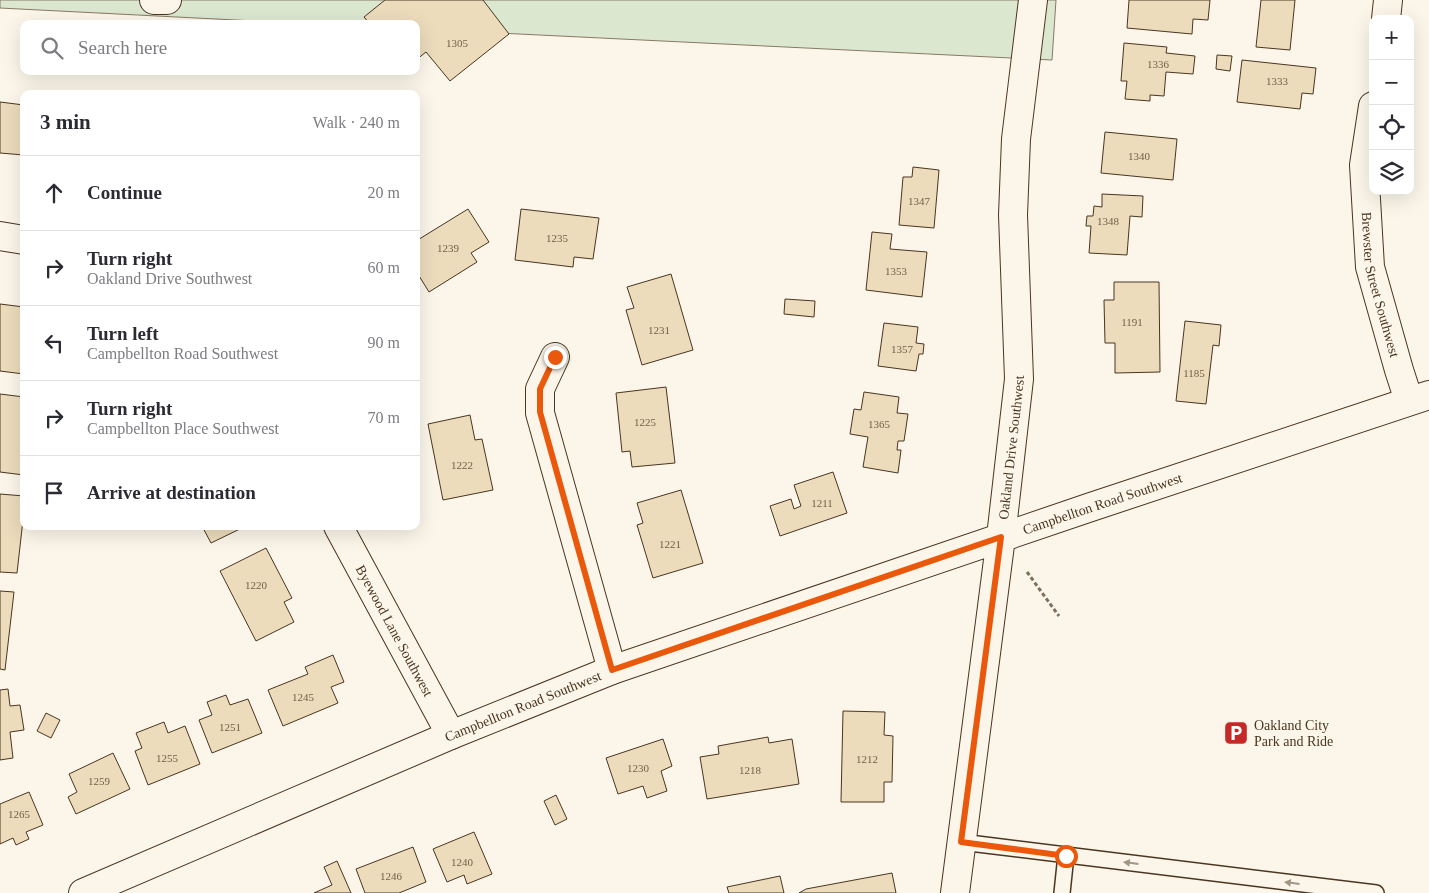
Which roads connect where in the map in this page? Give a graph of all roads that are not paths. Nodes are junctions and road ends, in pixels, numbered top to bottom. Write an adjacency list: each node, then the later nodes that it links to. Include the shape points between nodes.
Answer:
1 (154, 0): 2 (street)
2 (167, 0)
3 (1033, 0): 12 (street, Oakland Drive Southwest, via 1016,139 1013,215 1019,379)
4 (1388, 0): 5 (street)
5 (1386, 15)
6 (1369, 132): 10 (street, Brewster Street Southwest, via 1364,165 1370,267 1399,370)
7 (0, 236): 8 (street)
8 (20, 239)
9 (555, 357): 13 (street, via 540,389 540,412)
10 (1419, 398): 12 (street, Campbellton Road Southwest)
11 (340, 530): 14 (street, Byewood Lane Southwest)
12 (1001, 537): 13 (street, Campbellton Road Southwest); 15 (street, Oakland Drive Southwest)
13 (612, 670): 14 (street, Campbellton Road Southwest)
14 (451, 735): 17 (street, Campbellton Road Southwest)
15 (961, 842): 16 (lane); 18 (street, Oakland Drive Southwest)
16 (1066, 856): 19 (lane); 20 (lane, one-way to 16)
17 (83, 893)
18 (955, 893)
19 (1062, 893)
20 (1376, 893)

